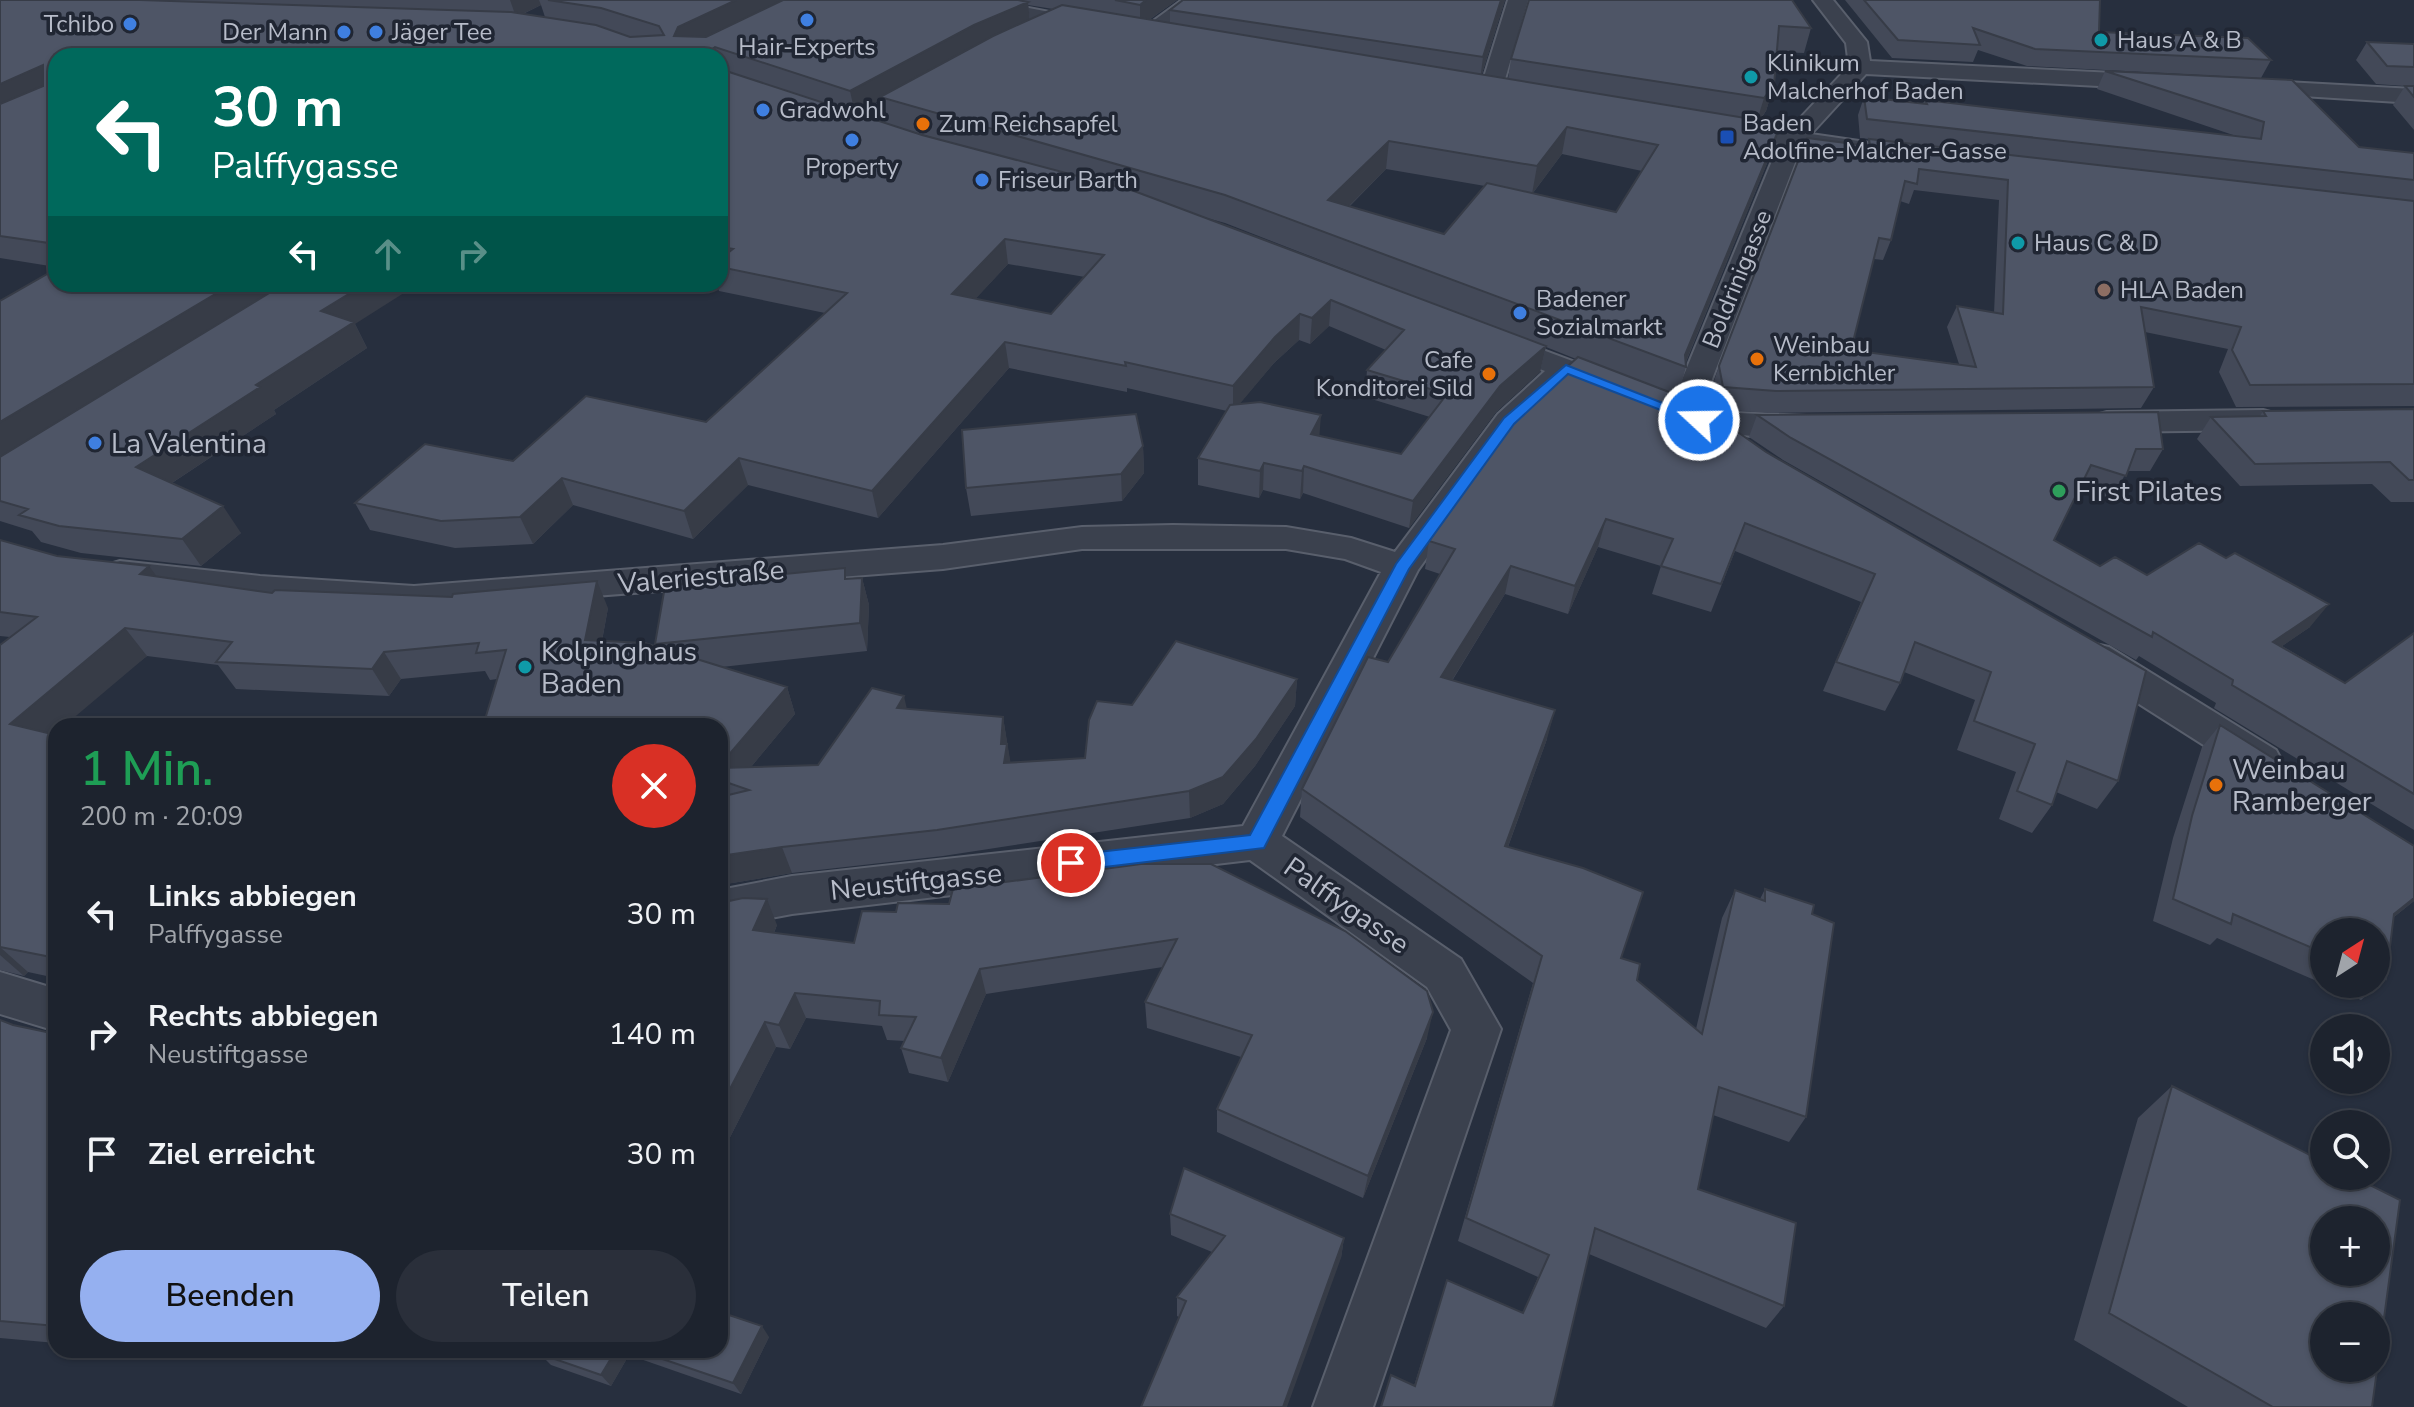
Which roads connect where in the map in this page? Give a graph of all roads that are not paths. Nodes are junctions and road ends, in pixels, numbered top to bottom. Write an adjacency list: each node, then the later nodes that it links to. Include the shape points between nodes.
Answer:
1 (957, 0): 5 (street)
2 (1195, 0): 6 (street)
3 (1518, 0): 14 (street, via 1482,92)
4 (1823, 0): 9 (street, via 1856,42)
5 (1061, 20): 6 (street); 7 (street)
6 (1131, 33): 8 (street)
7 (1024, 37)
8 (1176, 41)
9 (1860, 67): 11 (street); 19 (street)
10 (947, 75): 16 (street)
11 (2178, 83)
12 (2225, 86): 13 (street)
13 (2414, 96)
14 (1520, 97)
15 (830, 115): 16 (street)
16 (857, 125): 18 (street)
17 (1700, 125): 19 (street)
18 (896, 138)
19 (1792, 140): 20 (street); 23 (street, Boldrinigasse, via 1694,387)
20 (1885, 151)
21 (1463, 329): 22 (street)
22 (1566, 369): 23 (street); 28 (street, Palffygasse, via 1509,421)
23 (1671, 409): 26 (street, via 1768,426); 27 (street)
24 (2288, 419): 25 (street)
25 (2083, 422)
26 (1831, 425)
27 (1746, 453)
28 (1402, 567): 29 (street, Valeriestraße, via 1351,549 1286,538 1173,536 1082,538 943,557 414,598); 32 (street, Palffygasse)
29 (94, 570)
30 (2057, 635): 31 (street)
31 (2295, 781)
32 (1257, 842): 33 (street, Neustiftgasse, via 792,895); 36 (street, Palffygasse, via 1444,973 1476,1029)
33 (728, 907)
34 (0, 993): 35 (street)
35 (48, 1008)
36 (1343, 1407)

